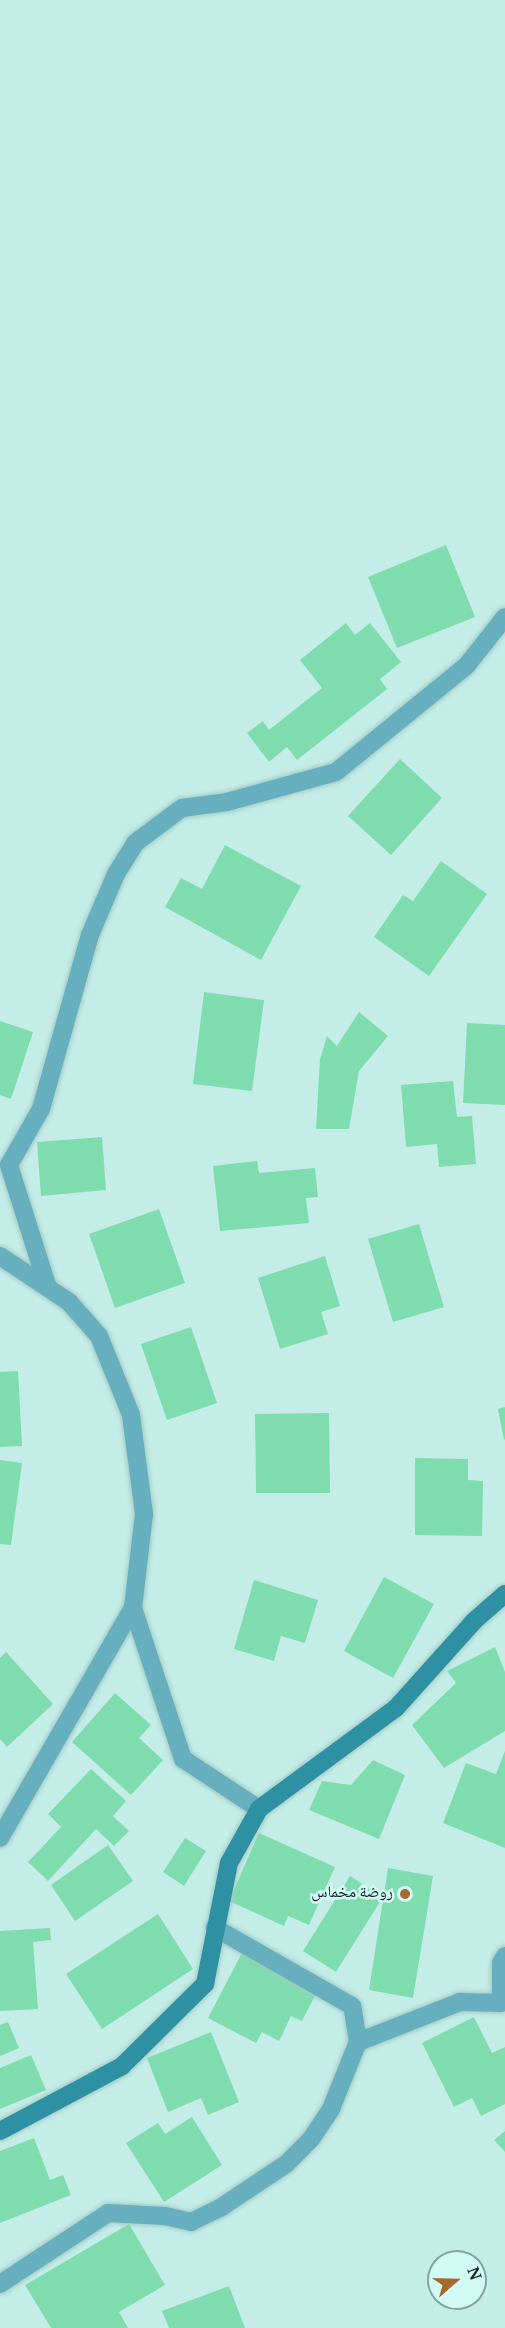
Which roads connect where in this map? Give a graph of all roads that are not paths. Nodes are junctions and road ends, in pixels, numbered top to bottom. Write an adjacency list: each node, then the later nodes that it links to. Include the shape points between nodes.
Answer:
1 (505, 617): 3 (street, via 467,664 336,772 227,802 182,808 135,843 116,874 90,935 41,1109 9,1165)
2 (0, 1256): 3 (street)
3 (47, 1285): 5 (street, via 69,1302 99,1336 131,1415 144,1514)
4 (505, 1594): 6 (street, via 474,1621 396,1708)
5 (133, 1608): 6 (street, via 183,1759); 7 (street)
6 (259, 1809): 8 (street, via 229,1863)
7 (0, 1838)
8 (215, 1928): 11 (street, via 352,2006); 12 (street, via 205,1984 122,2066)
9 (505, 1956): 10 (street, via 501,1963)
10 (503, 2004): 11 (street, via 460,2002)
11 (358, 2042): 13 (street, via 332,2109 311,2139 286,2163 220,2208 191,2222 165,2216 108,2213)
12 (0, 2131)
13 (0, 2282)

